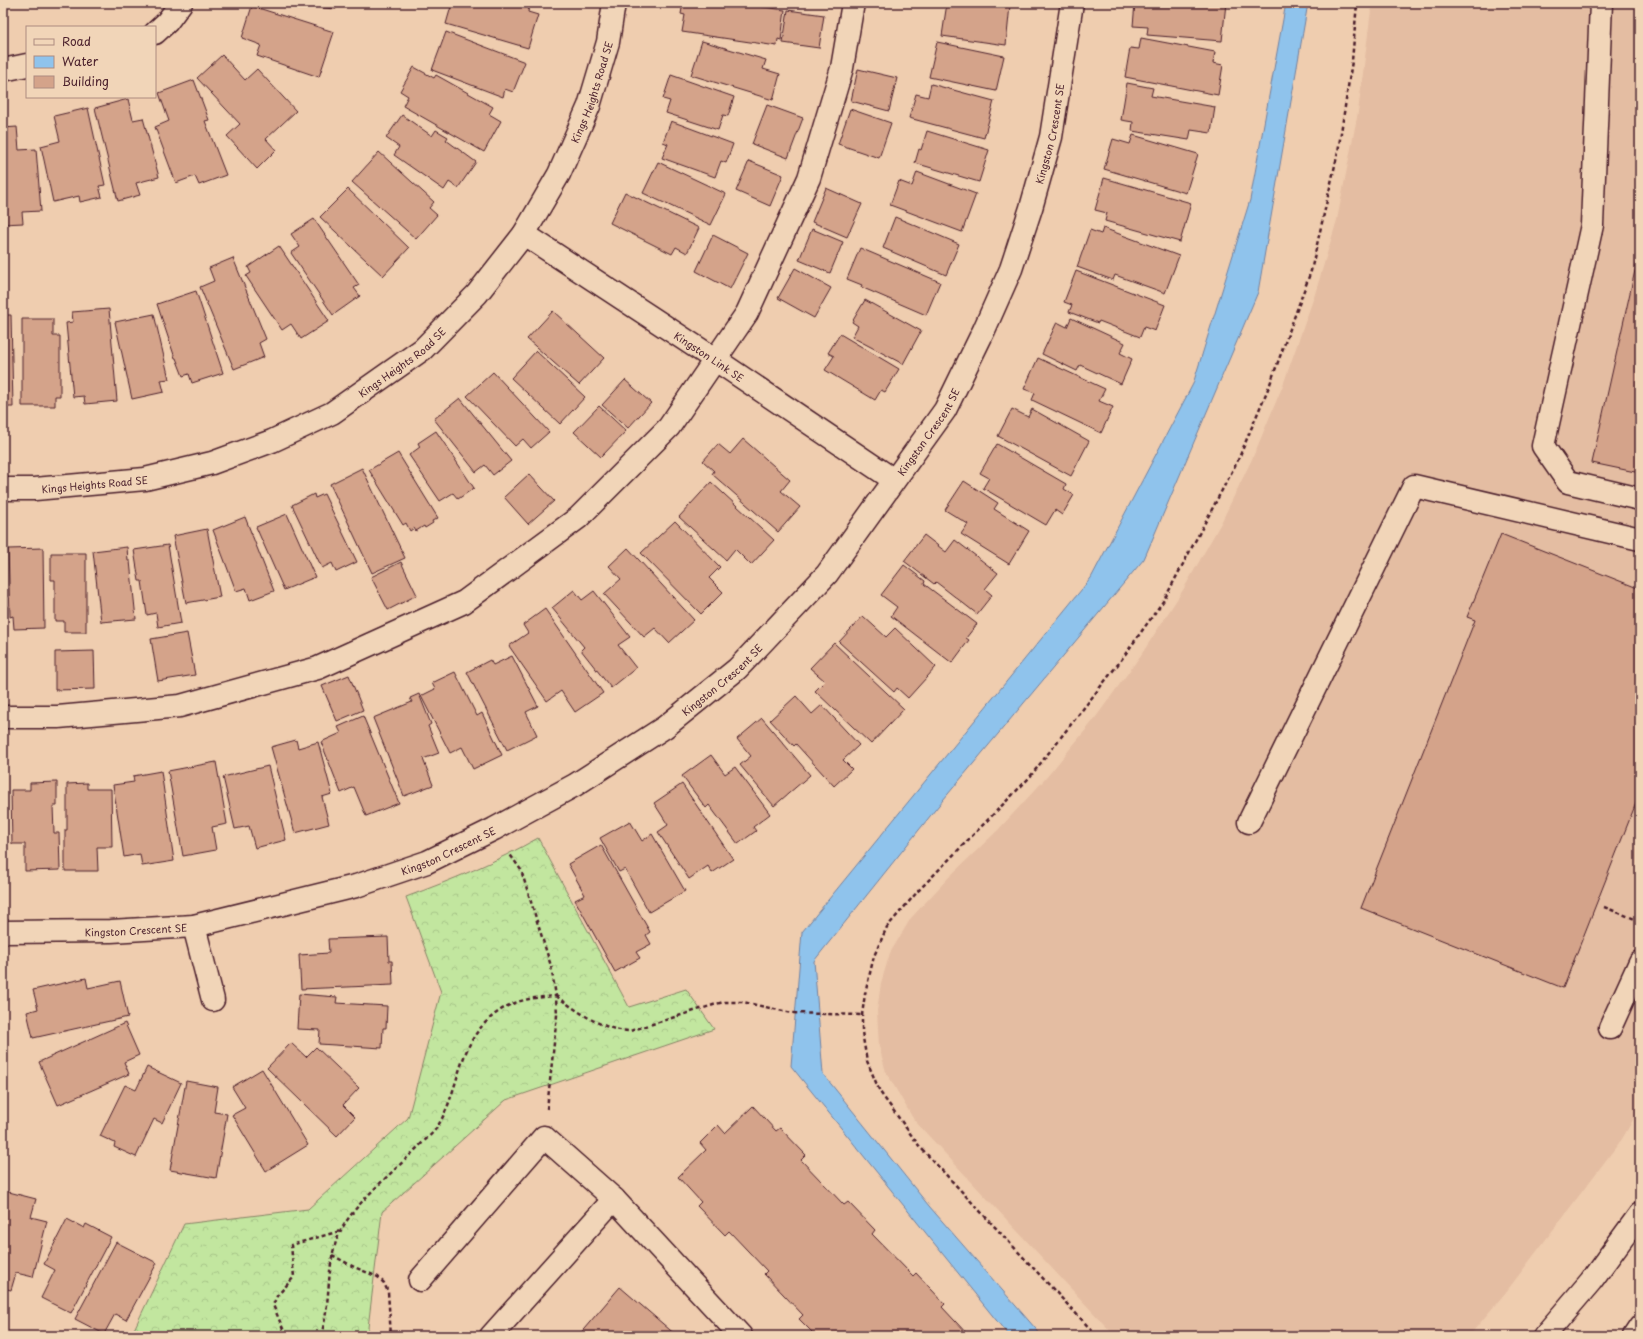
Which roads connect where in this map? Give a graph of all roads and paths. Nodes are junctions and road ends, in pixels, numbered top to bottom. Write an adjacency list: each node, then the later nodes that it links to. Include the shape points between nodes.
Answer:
1 (181, 3): 7 (street)
2 (614, 3): 10 (street, Kings Heights Road SE, via 608,42 589,106 559,174)
3 (853, 3): 11 (street, via 842,68 809,178 748,313)
4 (1072, 3): 12 (street, Kingston Crescent SE, via 1051,137 1032,208 1011,269 945,410)
5 (1357, 3): 26 (path, via 1352,61 1338,152 1311,270 1270,384 1238,460 1164,600 1119,663 1029,778 918,890 887,927 874,956)
6 (1601, 3): 14 (street, via 1592,225 1543,446 1568,482)
7 (156, 32)
8 (26, 65): 9 (street)
9 (3, 70)
10 (524, 234): 11 (street, Kingston Link SE); 13 (street, Kings Heights Road SE, via 477,294 423,349 332,413 272,441 212,463 145,479 35,489)
11 (716, 360): 12 (street, Kingston Link SE); 16 (street, via 669,427 578,518 464,602 318,668 180,706 58,716)
12 (894, 480): 18 (street, Kingston Crescent SE, via 827,574 737,669 665,727 575,785)
13 (3, 489)
14 (1640, 499)
15 (1640, 539): 17 (street, via 1414,486)
16 (3, 717)
17 (1249, 822)
18 (494, 830): 21 (street, Kingston Crescent SE, via 427,862 356,886); 24 (path, via 521,870 551,966)
19 (1604, 907): 20 (path)
20 (1640, 921)
21 (194, 926): 22 (street, Kingston Crescent SE, via 111,931); 25 (street)
22 (3, 932)
23 (1640, 962): 27 (street)
24 (556, 996): 26 (path, via 588,1018 617,1031 630,1031 723,1002 743,1002 792,1013); 28 (path, via 557,1015); 31 (path, via 532,997 513,1002 485,1023 474,1037 444,1114 434,1130 368,1196)
25 (213, 1000)
26 (862, 1015): 40 (path, via 867,1061 880,1092 920,1148)
27 (1610, 1028)
28 (544, 1137): 29 (street); 33 (street)
29 (614, 1199): 38 (street); 39 (street)
30 (1640, 1214): 41 (street, via 1591,1281)
31 (341, 1231): 32 (path); 35 (path, via 291,1245 294,1277 277,1296 273,1305)
32 (332, 1255): 36 (path); 37 (path, via 378,1277 384,1283 390,1303)
33 (420, 1280)
34 (1640, 1328): 42 (street)
35 (286, 1336)
36 (321, 1336)
37 (391, 1336)
38 (492, 1336)
39 (741, 1336)
40 (1097, 1336)
41 (1544, 1336)
42 (1634, 1336)

